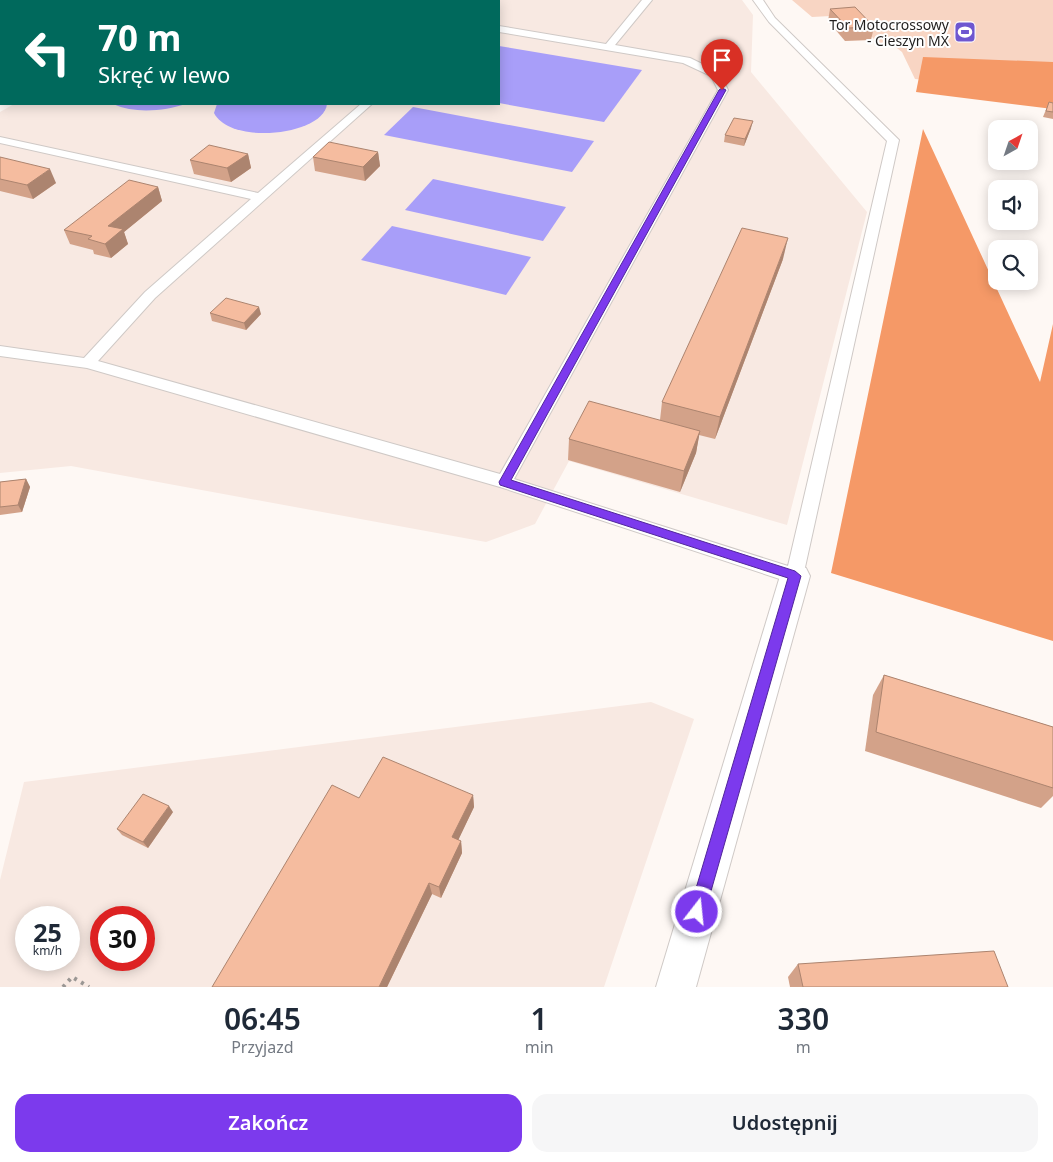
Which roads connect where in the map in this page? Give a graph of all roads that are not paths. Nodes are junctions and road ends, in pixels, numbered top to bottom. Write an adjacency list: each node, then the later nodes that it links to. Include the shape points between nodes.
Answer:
1 (647, 0): 4 (lane)
2 (758, 0): 11 (lane, via 772,20 893,140)
3 (500, 29): 4 (lane)
4 (609, 47): 10 (lane, via 686,60 702,66 716,74 722,90)
5 (366, 105): 7 (lane)
6 (0, 140): 7 (lane)
7 (262, 198): 9 (lane, via 150,295)
8 (0, 351): 9 (lane)
9 (88, 364): 10 (lane)
10 (504, 482): 11 (lane)
11 (795, 576): 12 (street)
12 (676, 987)

